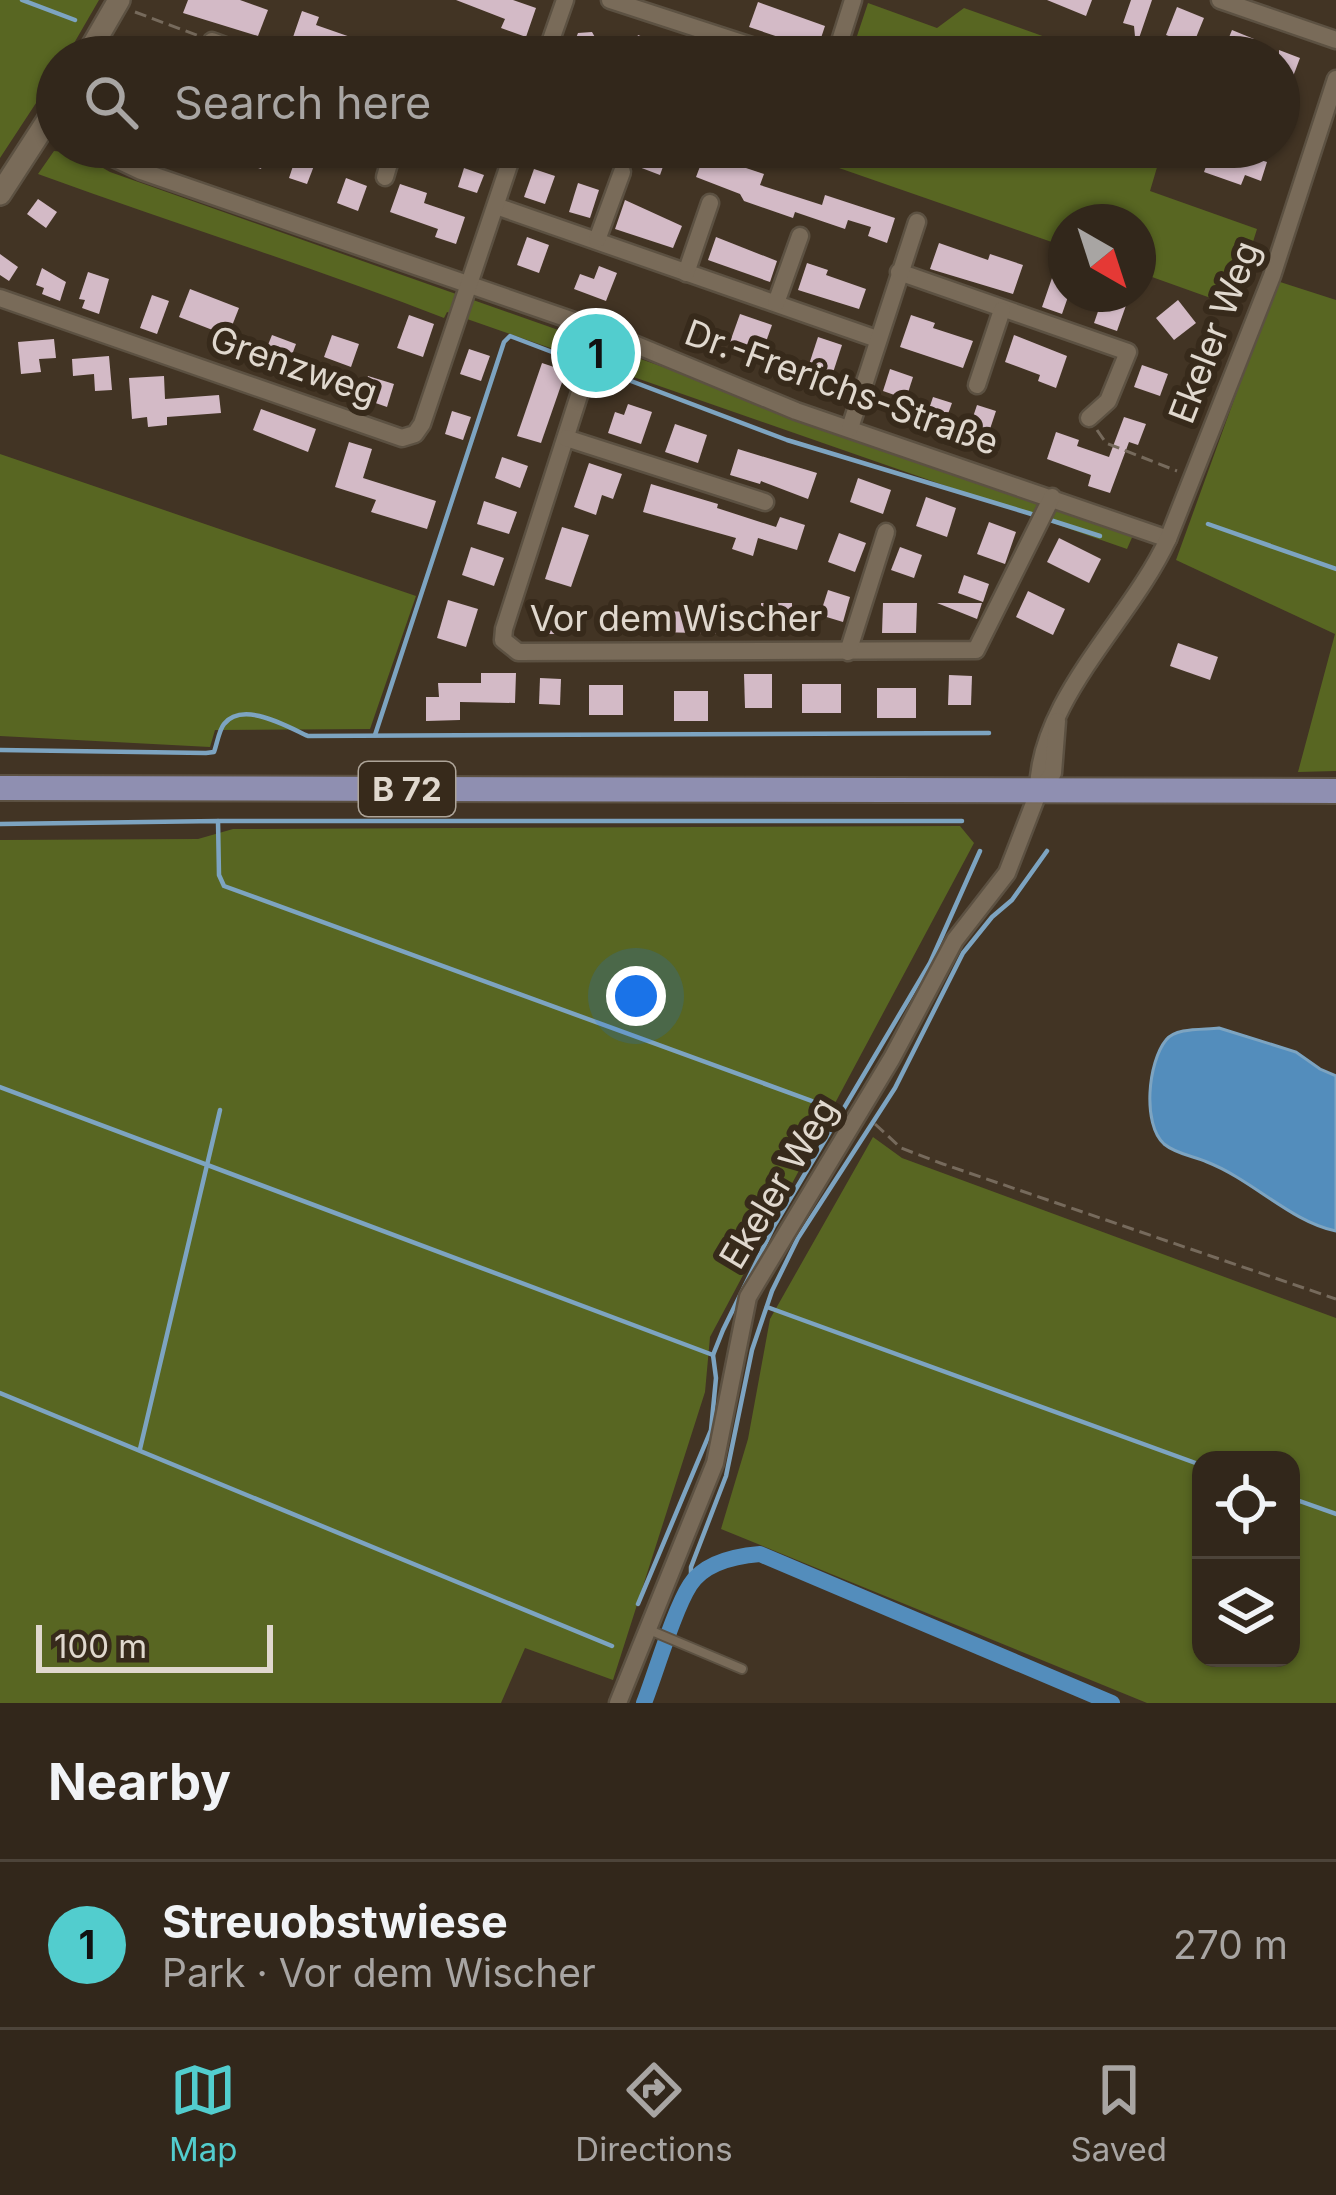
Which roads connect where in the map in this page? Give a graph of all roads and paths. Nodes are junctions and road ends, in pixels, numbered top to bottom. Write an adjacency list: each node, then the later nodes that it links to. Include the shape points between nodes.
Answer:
1 (565, 0): 8 (street)
2 (610, 0): 9 (street)
3 (853, 0): 10 (street)
4 (1220, 0): 11 (street)
5 (124, 5): 6 (street); 7 (path)
6 (101, 36)
7 (202, 36)
8 (552, 36)
9 (720, 36)
10 (842, 36)
11 (1336, 40)
12 (1336, 80): 41 (street, Ekeler Weg, via 1273,276)
13 (36, 143): 19 (street)
14 (135, 168): 27 (street, Dr.-Frerichs-Straße)
15 (388, 168): 18 (street)
16 (508, 168): 21 (street)
17 (622, 172): 24 (street)
18 (385, 177)
19 (0, 194)
20 (710, 203): 26 (street)
21 (496, 206): 24 (street); 27 (street)
22 (917, 222): 25 (street)
23 (800, 236): 29 (street)
24 (597, 240): 26 (street)
25 (899, 272): 30 (street); 32 (street)
26 (686, 273): 29 (street)
27 (470, 284): 28 (street, Grenzweg, via 422,424 402,438); 31 (street, Dr.-Frerichs-Straße)
28 (0, 298)
29 (776, 303): 32 (street)
30 (1002, 310): 33 (street); 34 (street, via 1128,352 1108,401)
31 (600, 329): 35 (street, Dr.-Frerichs-Straße); 36 (street, Vor dem Wischer)
32 (877, 339): 35 (street)
33 (977, 385)
34 (1089, 418): 37 (path, via 1106,443)
35 (850, 428): 38 (street, Dr.-Frerichs-Straße)
36 (566, 439): 39 (street); 42 (street, Vor dem Wischer, via 504,629 510,648)
37 (1179, 472)
38 (1052, 497): 41 (street, Dr.-Frerichs-Straße); 42 (street, Vor dem Wischer, via 976,650)
39 (765, 502)
40 (886, 532): 42 (street, Vor dem Wischer)
41 (1168, 538): 45 (street, Ekeler Weg, via 1075,685 1038,763)
42 (848, 652)
43 (0, 788): 45 (main road, B 72)
44 (1336, 791): 45 (main road, B 72)
45 (1038, 793): 48 (street, Ekeler Weg, via 1007,873 955,940 748,1297 715,1462)
46 (870, 1119): 47 (path, via 901,1148 963,1172)
47 (1336, 1299)
48 (654, 1632): 49 (lane); 50 (street, Ekeler Weg)
49 (742, 1669)
50 (618, 1703)

